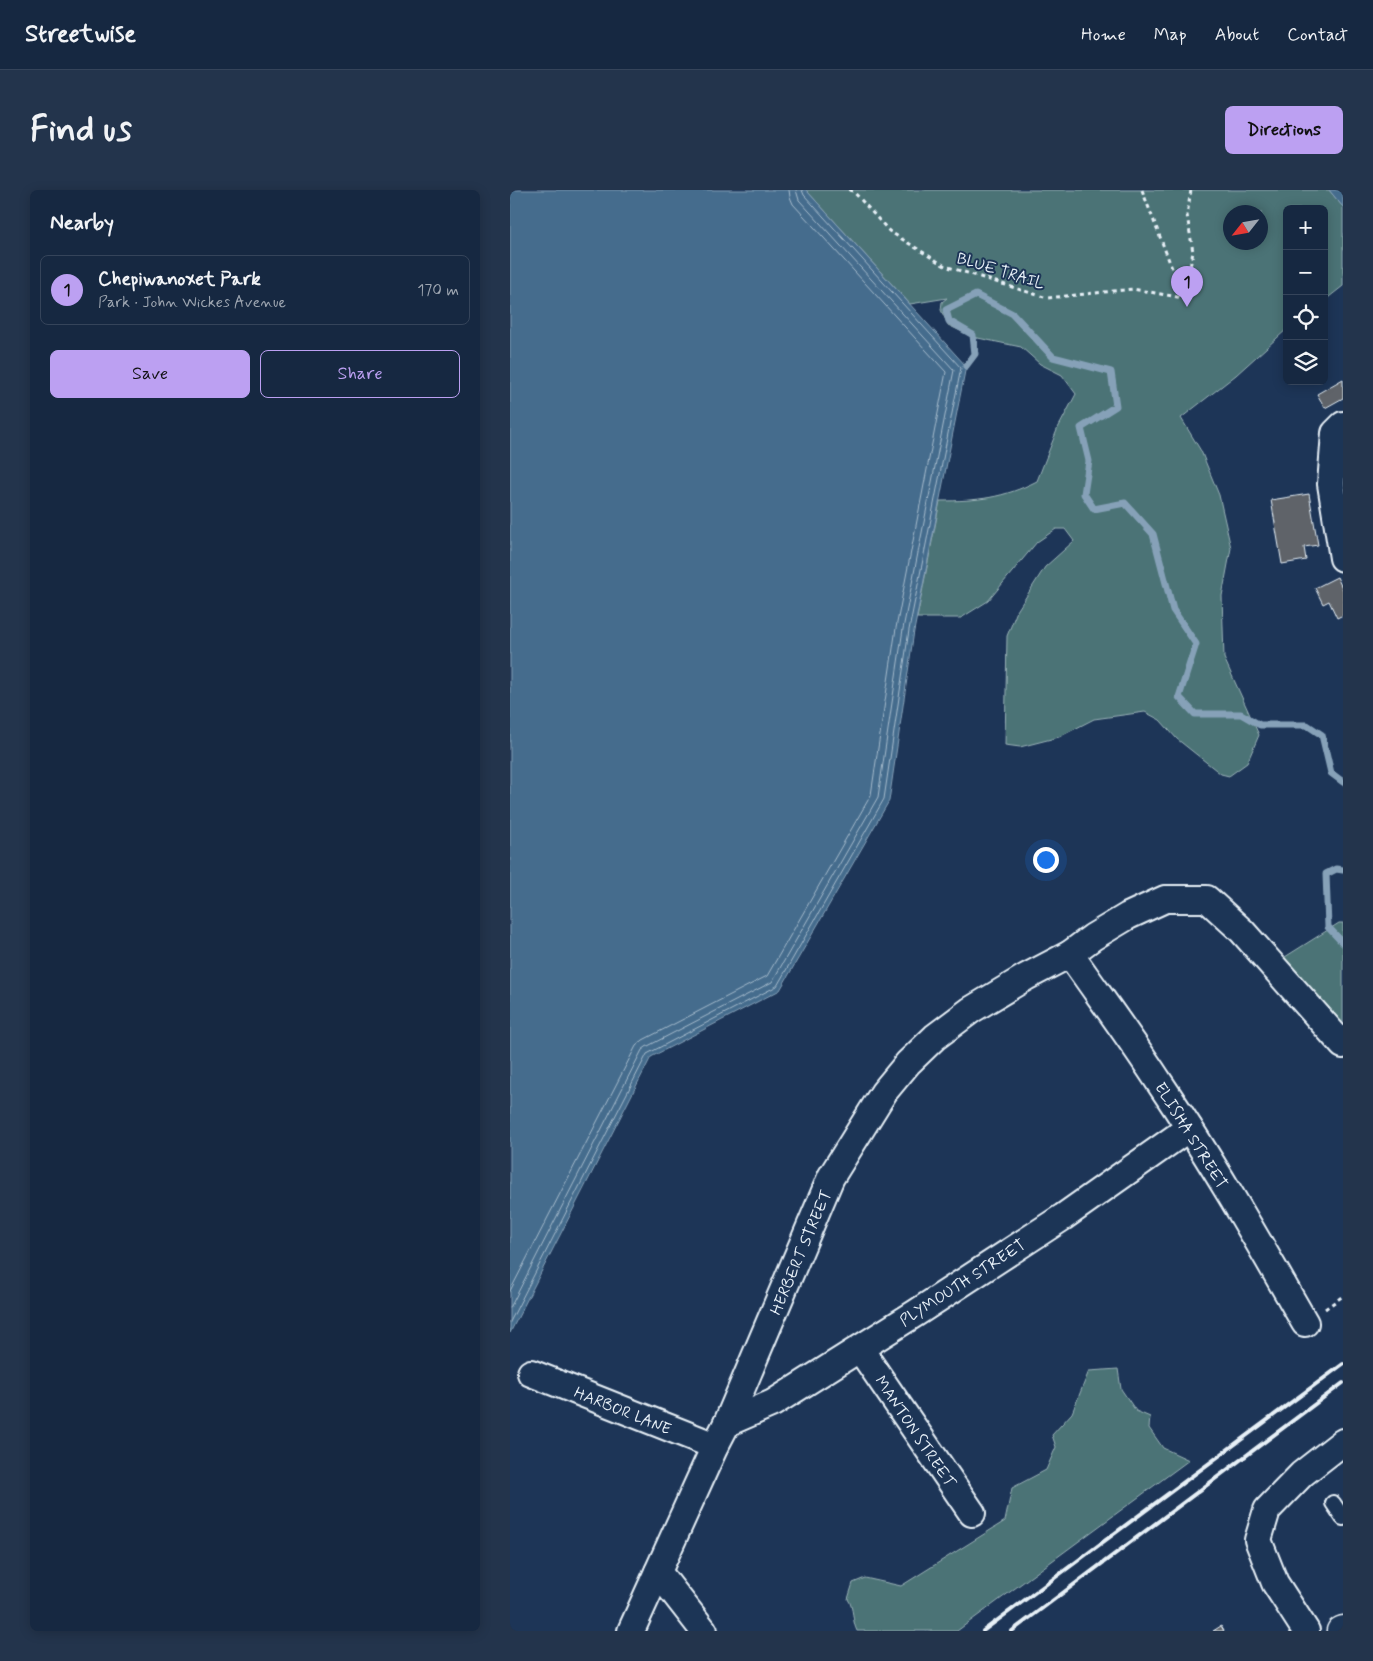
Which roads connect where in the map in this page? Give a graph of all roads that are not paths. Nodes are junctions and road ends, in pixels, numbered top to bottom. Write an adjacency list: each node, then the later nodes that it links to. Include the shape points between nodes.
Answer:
1 (1339, 429): 2 (street, via 1331,484)
2 (1343, 558)
3 (1070, 954): 4 (street, HERBERT STREET, via 1128,916 1165,898 1207,899 1242,931); 5 (street, ELISHA STREET); 9 (street, HERBERT STREET, via 971,1010 908,1063 884,1092 832,1177)
4 (1343, 1045)
5 (1190, 1128): 6 (street, ELISHA STREET); 7 (street, PLYMOUTH STREET, via 1063,1217)
6 (1305, 1323)
7 (860, 1348): 9 (street, PLYMOUTH STREET, via 773,1403); 13 (street, MANTON STREET)
8 (531, 1373): 11 (street, HARBOR LANE)
9 (727, 1424): 11 (street, HERBERT STREET)
10 (1343, 1442): 18 (street, via 1302,1474 1266,1510 1258,1540 1275,1583)
11 (715, 1446): 15 (street, HERBERT STREET)
12 (1333, 1503): 14 (lane)
13 (972, 1513)
14 (1343, 1518)
15 (658, 1572): 16 (street, HERBERT STREET); 17 (street)
16 (631, 1631)
17 (704, 1631)
18 (1306, 1631)

